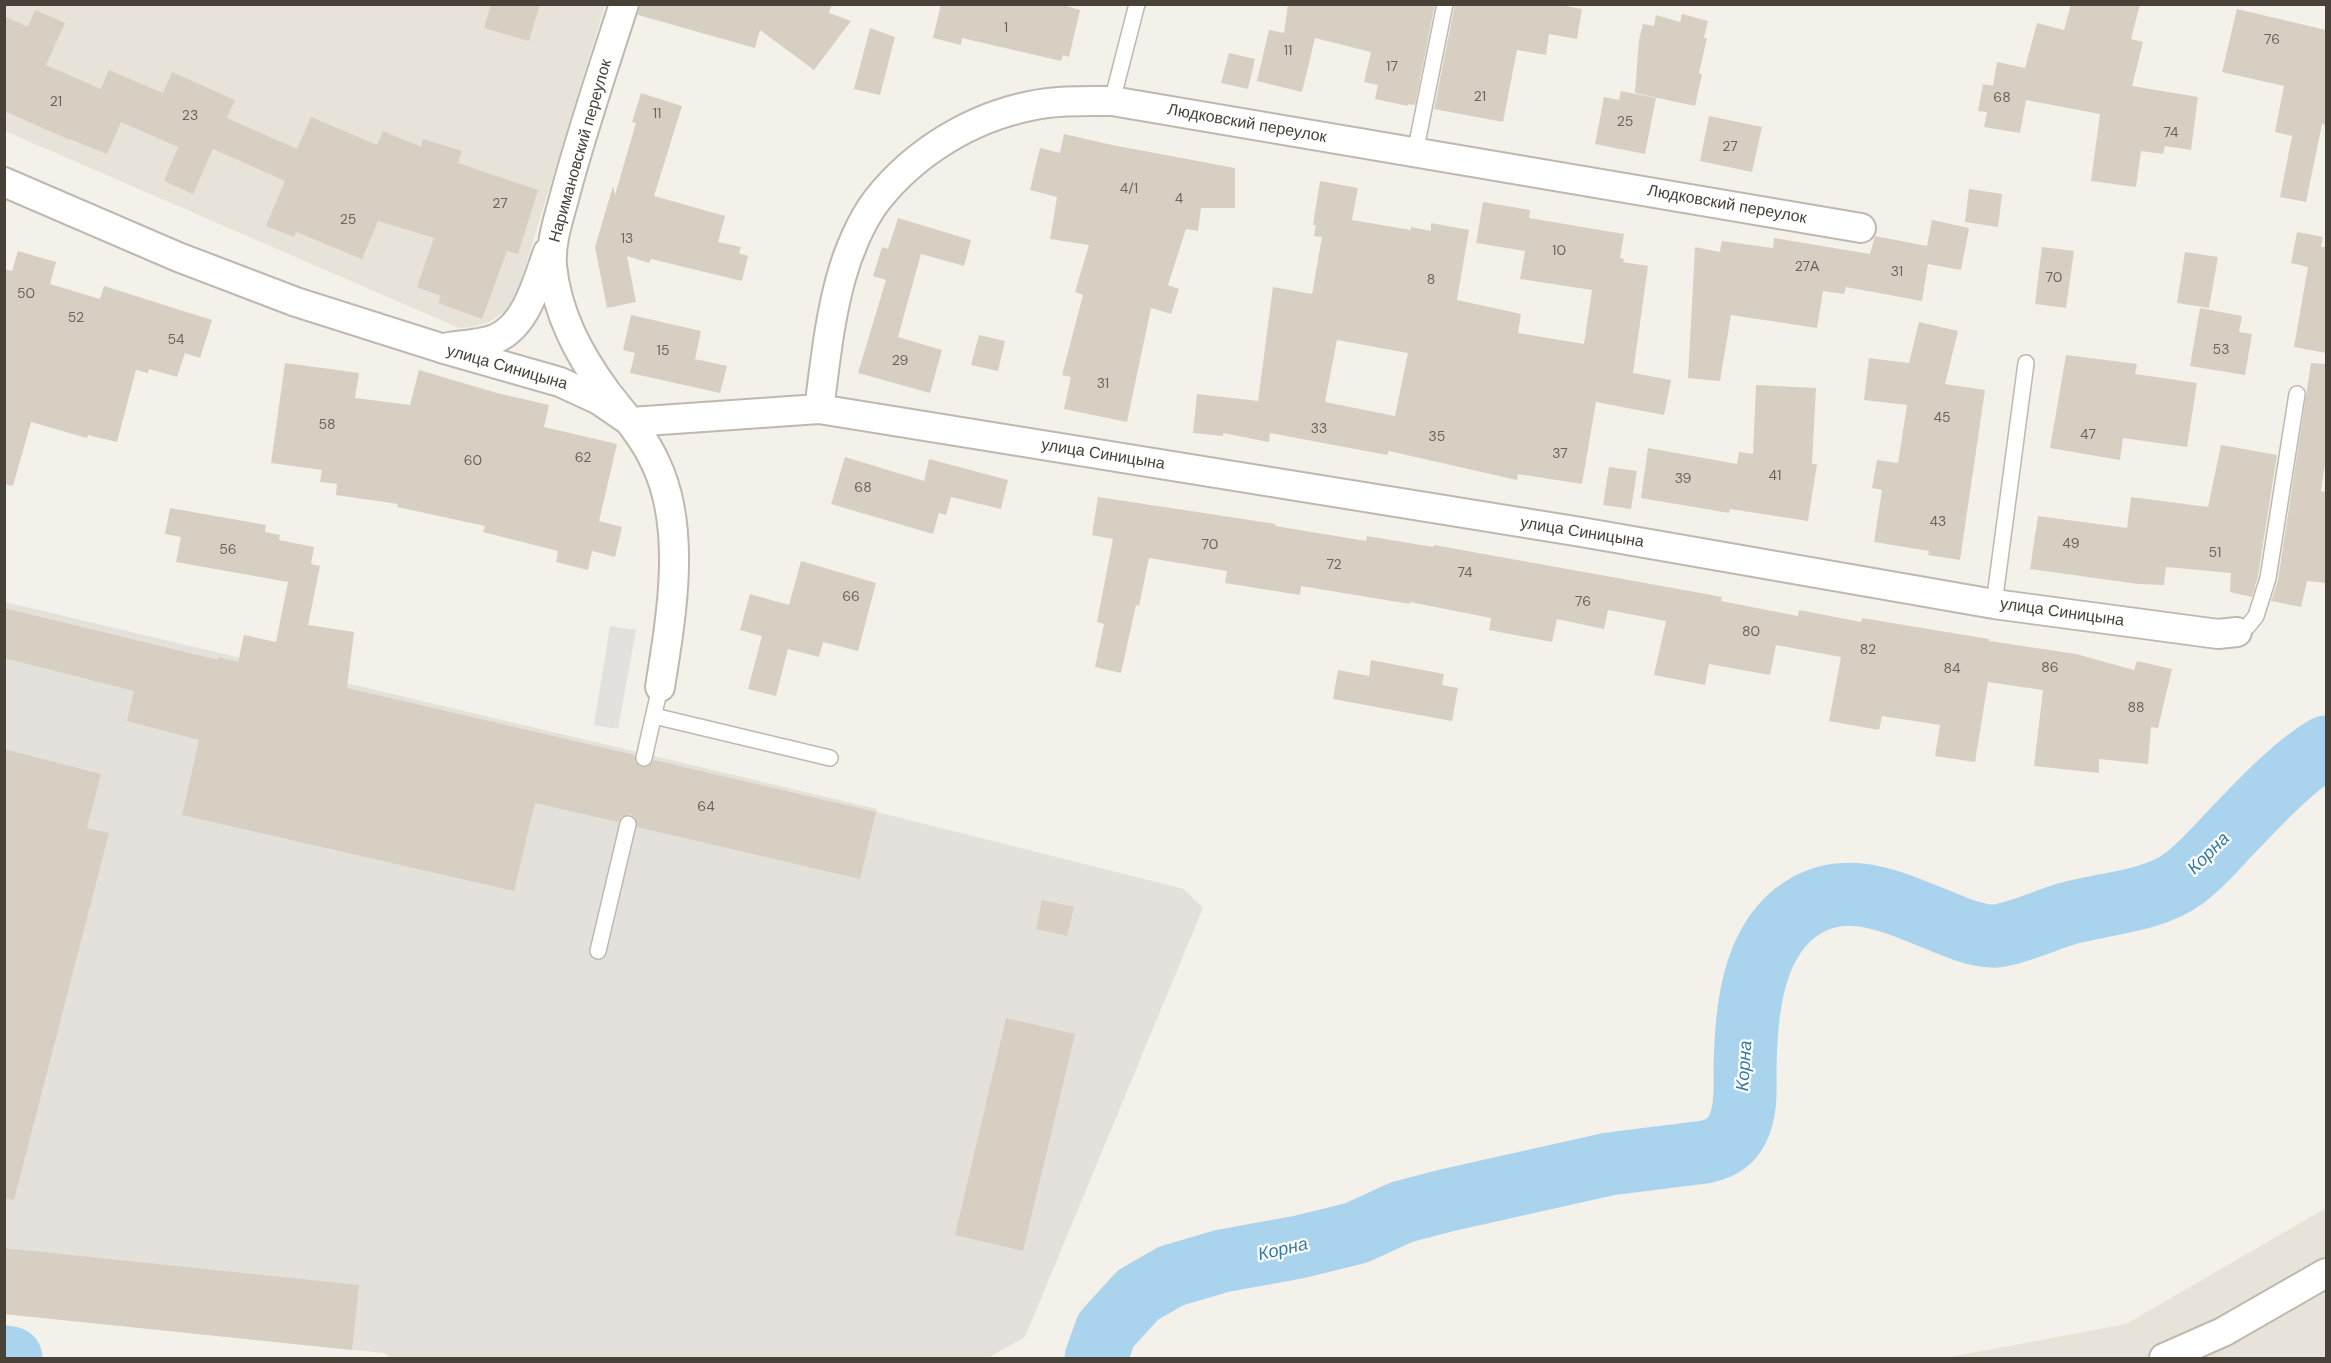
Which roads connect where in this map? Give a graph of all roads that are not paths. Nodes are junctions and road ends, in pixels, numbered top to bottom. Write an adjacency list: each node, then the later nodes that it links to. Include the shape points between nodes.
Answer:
1 (624, 4): 8 (street, Наримановский переулок)
2 (1137, 4): 4 (lane)
3 (1445, 4): 5 (lane)
4 (1112, 101): 5 (street, Людковский переулок); 12 (street, Людковский переулок, via 1070,100 988,118 948,138 912,163 877,201 841,277)
5 (1415, 153): 7 (street, Людковский переулок)
6 (4, 182): 9 (street, улица Синицына, via 238,281)
7 (1861, 228)
8 (554, 238): 9 (street, via 532,295 511,329 489,340); 13 (street, Наримановский переулок, via 552,263 564,320 590,369)
9 (441, 348): 13 (street, улица Синицына, via 579,389)
10 (2026, 363): 14 (lane)
11 (2297, 394): 15 (lane, via 2268,578 2256,616)
12 (819, 409): 13 (street, улица Синицына); 14 (street, улица Синицына, via 1581,532)
13 (631, 422): 16 (street, Наримановский переулок, via 657,465 671,513 673,575)
14 (1994, 604): 15 (street, улица Синицына, via 2218,634)
15 (2237, 632)
16 (660, 687): 17 (lane)
17 (654, 716): 18 (lane); 19 (lane)
18 (644, 758)
19 (830, 758)
20 (628, 824): 21 (lane)
21 (598, 951)
22 (2326, 1273): 23 (street, via 2223,1332)
23 (2164, 1359)

